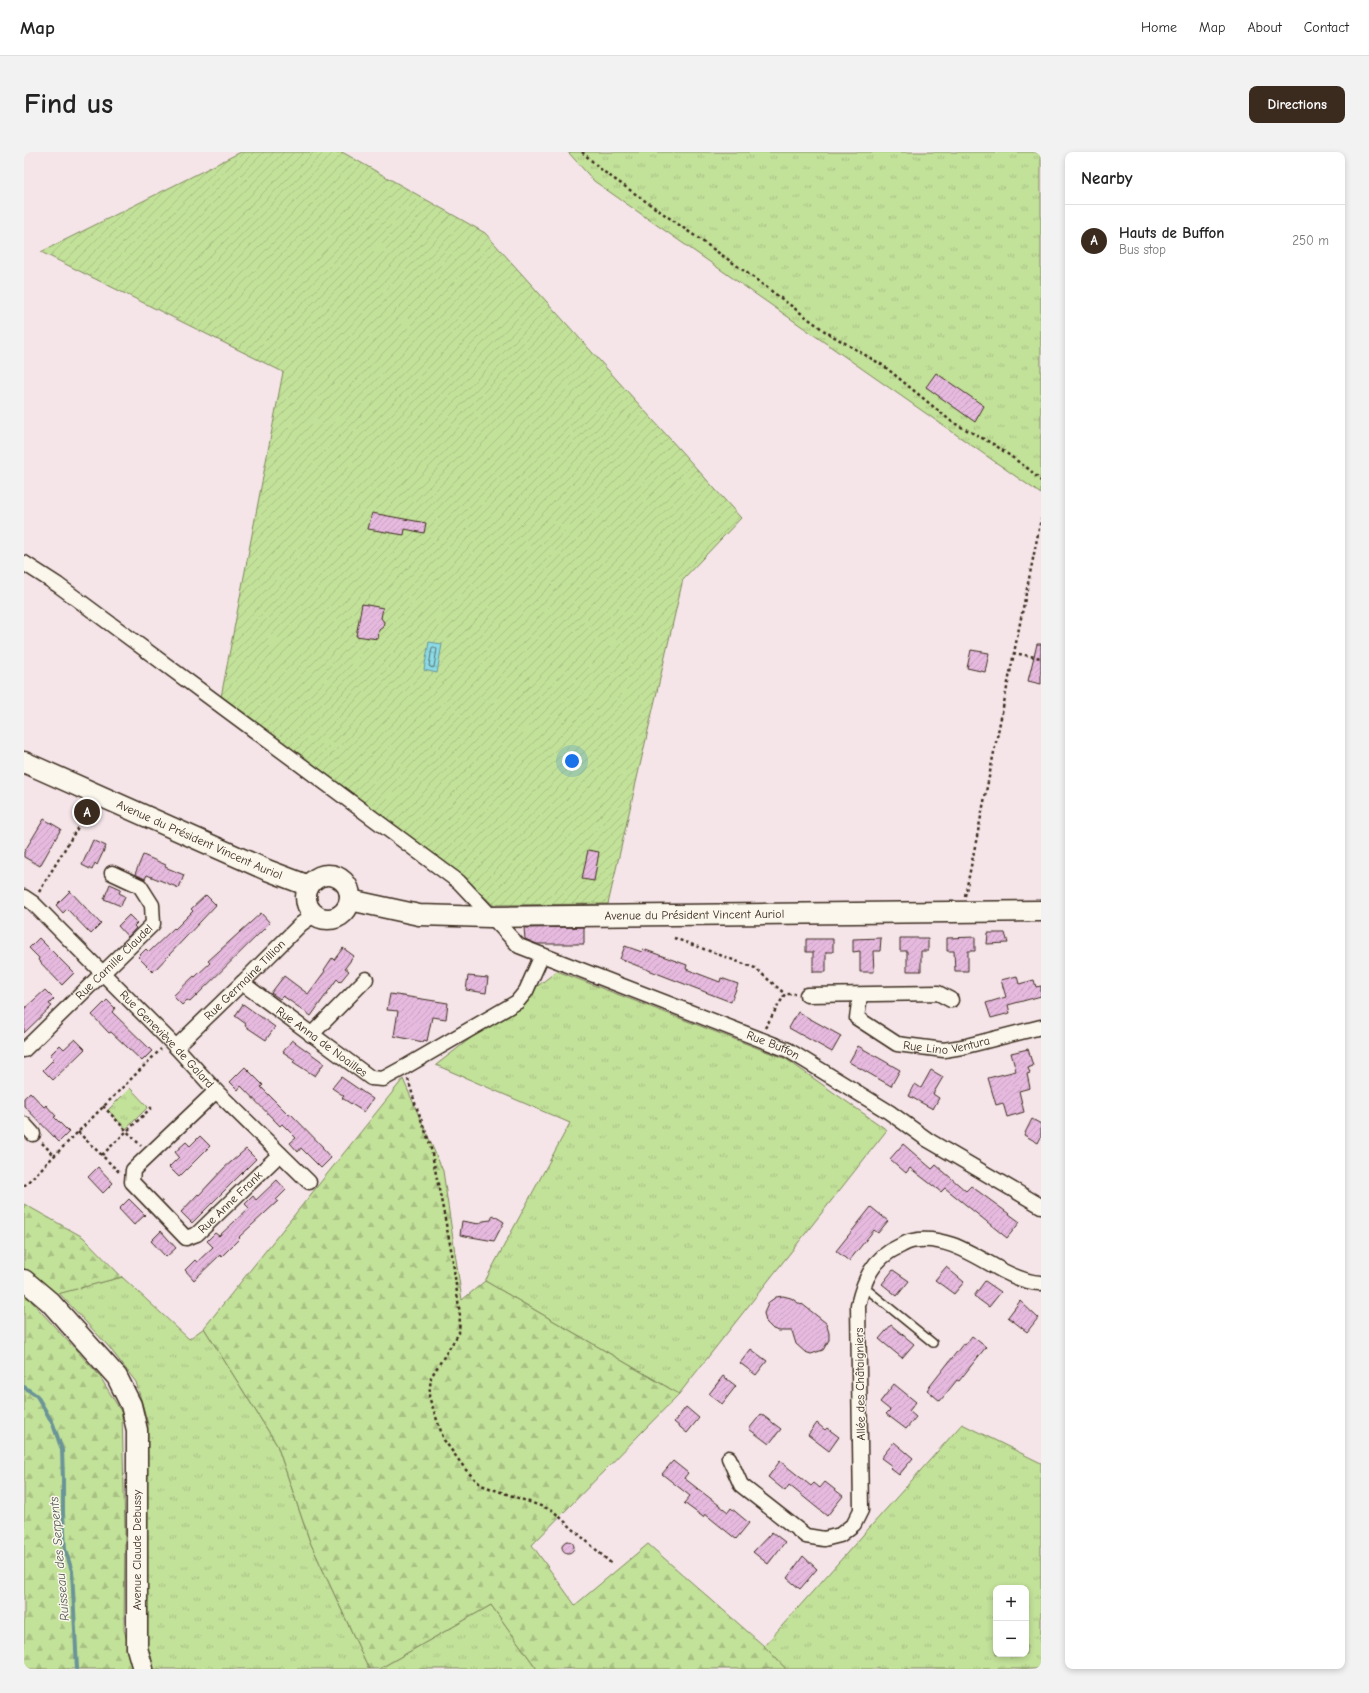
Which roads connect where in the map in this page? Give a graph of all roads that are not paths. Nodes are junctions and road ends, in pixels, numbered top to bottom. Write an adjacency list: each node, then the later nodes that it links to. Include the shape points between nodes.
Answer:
1 (24, 563): 9 (street, Rue Buffon, via 58,585 459,882 484,907)
2 (24, 762): 4 (main road, Avenue du Président Vincent Auriol, via 267,870)
3 (112, 873): 11 (street, Rue Camille Claudel, via 140,886 152,905 153,924)
4 (309, 886): 6 (main road, via 323,875 335,876 345,883); 8 (main road, via 308,904)
5 (28, 900): 11 (street, Rue Geneviève de Galard)
6 (350, 900): 8 (main road, via 345,912 340,916 327,919); 9 (main road, Avenue du Président Vincent Auriol, via 419,915)
7 (1041, 911): 9 (main road, Avenue du Président Vincent Auriol)
8 (315, 914): 13 (street, Rue Germaine Tillion, via 300,924)
9 (490, 917): 10 (street, Rue Buffon, via 519,946)
10 (542, 955): 18 (street, Rue Anna de Noailles, via 526,991 517,1002 383,1078 371,1078); 24 (street, Rue Buffon, via 788,1050 889,1112 928,1140)
11 (104, 973): 19 (street, Rue Geneviève de Galard); 20 (street, Rue Camille Claudel)
12 (366, 979): 18 (street)
13 (242, 983): 18 (street, Rue Anna de Noailles); 19 (street, Rue Germaine Tillion)
14 (807, 995): 15 (street)
15 (860, 995): 16 (street, via 938,994); 17 (street, Rue Lino Ventura, via 857,1018 897,1044 944,1050)
16 (951, 1000)
17 (1041, 1027)
18 (311, 1035)
19 (173, 1044): 21 (street, Rue Geneviève de Galard)
20 (24, 1050)
21 (216, 1091): 22 (street, Rue Geneviève de Galard); 22 (street, Rue Anne Frank, via 133,1170 132,1182 186,1238 197,1234)
22 (280, 1154): 23 (street, Rue Geneviève de Galard)
23 (308, 1182)
24 (1041, 1206)
25 (24, 1280): 30 (main road, Avenue Claude Debussy, via 50,1302 117,1377 131,1405 137,1430 137,1648)
26 (1041, 1283): 27 (street, Allée des Châtaigniers, via 1016,1277 949,1243 932,1240 912,1241 892,1250 877,1262)
27 (863, 1286): 28 (lane); 29 (street, Allée des Châtaigniers, via 858,1305 861,1510 854,1524 840,1535 824,1539 806,1536 741,1485)
28 (933, 1344)
29 (730, 1458)
30 (143, 1669)

